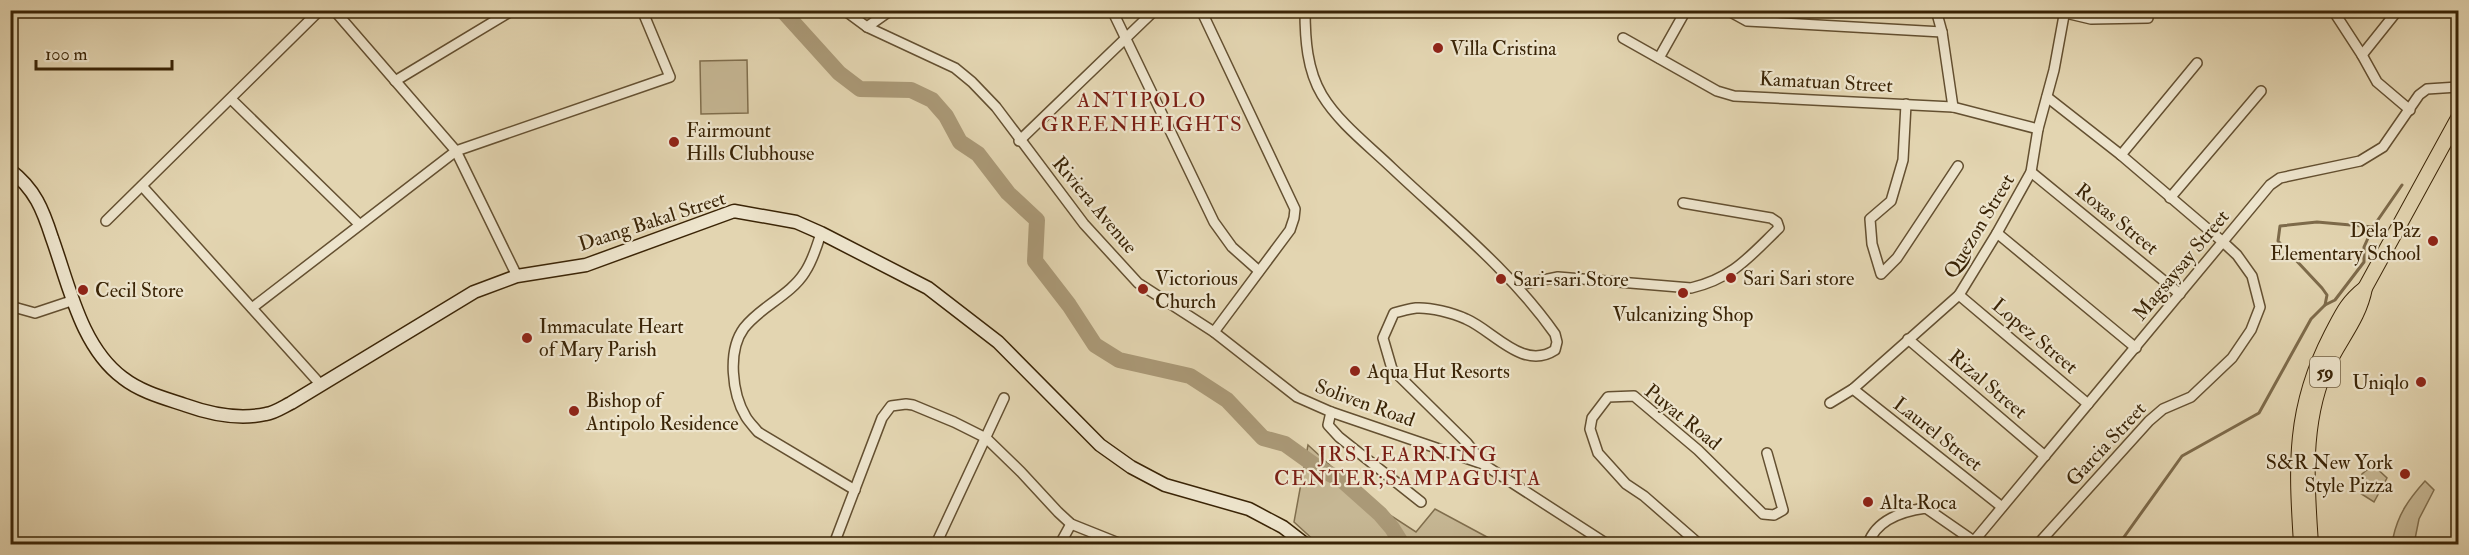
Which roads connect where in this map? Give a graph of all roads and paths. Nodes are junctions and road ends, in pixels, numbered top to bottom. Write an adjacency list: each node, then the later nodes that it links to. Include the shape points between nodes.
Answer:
1 (320, 10): 30 (street)
2 (334, 10): 26 (street)
3 (513, 10): 26 (street)
4 (642, 10): 37 (street, via 670,77)
5 (844, 10): 19 (street, Riviera Avenue)
6 (891, 10): 19 (street)
7 (1112, 10): 22 (street)
8 (1155, 10): 22 (street)
9 (1201, 10): 50 (street, via 1295,209 1290,230)
10 (1305, 10): 52 (street, via 1307,50 1323,95 1349,128)
11 (1686, 10): 24 (street)
12 (1727, 10): 20 (street, via 1747,21)
13 (1936, 10): 20 (street)
14 (2053, 10): 17 (street)
15 (2336, 10): 23 (street)
16 (2398, 10): 23 (street)
17 (2065, 12): 18 (street, via 2091,19); 29 (street, Quezon Street)
18 (2148, 18)
19 (867, 27): 36 (street, Riviera Avenue, via 955,68 996,107)
20 (1942, 32): 32 (street)
21 (1623, 38): 24 (street, Kamatuan Street)
22 (1125, 39): 36 (street); 50 (street, via 1214,222 1232,247)
23 (2362, 55): 33 (street, via 2377,82)
24 (1659, 58): 31 (street, Kamatuan Street, via 1717,91 1734,96)
25 (2197, 63): 38 (street)
26 (395, 81): 37 (street)
27 (2458, 87): 33 (street, Magsaysay Street, via 2427,88)
28 (2261, 91): 43 (street)
29 (2047, 97): 35 (street, Quezon Street); 38 (street, Garcia Street)
30 (231, 99): 42 (street); 46 (street)
31 (1906, 104): 32 (street, Kamatuan Street); 39 (street, via 1903,160 1891,201 1870,219 1881,274 1897,258)
32 (1953, 107): 35 (street, Kamatuan Street)
33 (2410, 110): 49 (street, Magsaysay Street, via 2383,147 2371,155 2280,178 2270,185)
34 (2458, 118): 53 (main road, 59)
35 (2038, 129): 41 (street, Quezon Street)
36 (1019, 141): 59 (street, Riviera Avenue, via 1084,224 1138,283)
37 (456, 151): 46 (street); 51 (street)
38 (2121, 155): 43 (street, Garcia Street)
39 (1958, 166)
40 (10, 170): 56 (street, Daang Bakal Street, via 39,201)
41 (2031, 172): 48 (street, Quezon Street); 54 (street, Roxas Street)
42 (142, 186): 45 (street); 58 (street)
43 (2170, 198): 49 (street, Garcia Street)
44 (1683, 203): 52 (street, via 1771,218 1779,228 1733,272 1691,288 1558,277)
45 (106, 221)
46 (359, 224): 58 (street)
47 (821, 233): 51 (street, Daang Bakal Street, via 796,222 734,211 586,265); 72 (street, via 805,272 789,291 744,328 737,342 734,379 746,418 758,432); 81 (street, Daang Bakal Street, via 928,288 998,342 1100,445 1131,467 1165,485 1249,509)
48 (1997, 233): 55 (street, Quezon Street); 61 (street)
49 (2223, 242): 54 (street, Magsaysay Street); 85 (street, Garcia Street, via 2252,276 2260,307 2251,330 2232,358 2191,396 2149,420)
50 (1259, 271): 59 (street)
51 (517, 276): 62 (street, Daang Bakal Street, via 474,292)
52 (1518, 285): 71 (street, via 1555,334 1556,350 1545,357 1514,350 1466,319 1418,308 1394,313 1383,338 1392,369)
53 (2365, 288): 86 (main road, 59, via 2349,301 2323,351 2302,412 2297,473); 87 (main road, 59, via 2361,308 2325,372 2312,412 2308,464)
54 (2180, 294): 61 (street, Magsaysay Street)
55 (1959, 295): 60 (street, Quezon Street); 66 (street, Lopez Street)
56 (74, 300): 57 (street, via 35,313); 62 (street, Daang Bakal Street, via 105,363 124,380 169,400 236,417 267,414)
57 (10, 306)
58 (252, 308): 62 (street)
59 (1214, 332): 67 (street, Soliven Road, via 1297,396)
60 (1908, 339): 63 (street, Quezon Street); 70 (street, Rizal Street)
61 (2136, 348): 66 (street, Magsaysay Street)
62 (321, 385)
63 (1853, 389): 65 (street, Quezon Street); 74 (street, Laurel Street)
64 (1004, 398): 68 (street)
65 (1830, 404)
66 (2088, 404): 70 (street, Magsaysay Street)
67 (1331, 412): 71 (street, Soliven Road); 73 (street, via 1328,425 1339,437)
68 (986, 438): 72 (street, via 913,405 891,406 882,418); 75 (street); 78 (street)
69 (1767, 453): 83 (street, Puyat Road, via 1783,510 1774,515 1763,514 1698,450 1634,396 1608,397 1592,418 1590,429 1598,453 1610,469)
70 (2045, 456): 74 (street, Magsaysay Street)
71 (1484, 464): 82 (street, Soliven Road)
72 (855, 489): 77 (street)
73 (1421, 502)
74 (2002, 507): 76 (street, Magsaysay Street)
75 (1071, 524): 79 (street); 80 (street)
76 (1976, 543): 84 (street, via 1926,508 1904,511 1884,523)
77 (834, 544)
78 (936, 544)
79 (1060, 544)
80 (1121, 544)
81 (1305, 544)
82 (1606, 544)
83 (1700, 544)
84 (1868, 544)
85 (2038, 544)
86 (2301, 544)
87 (2311, 544)

